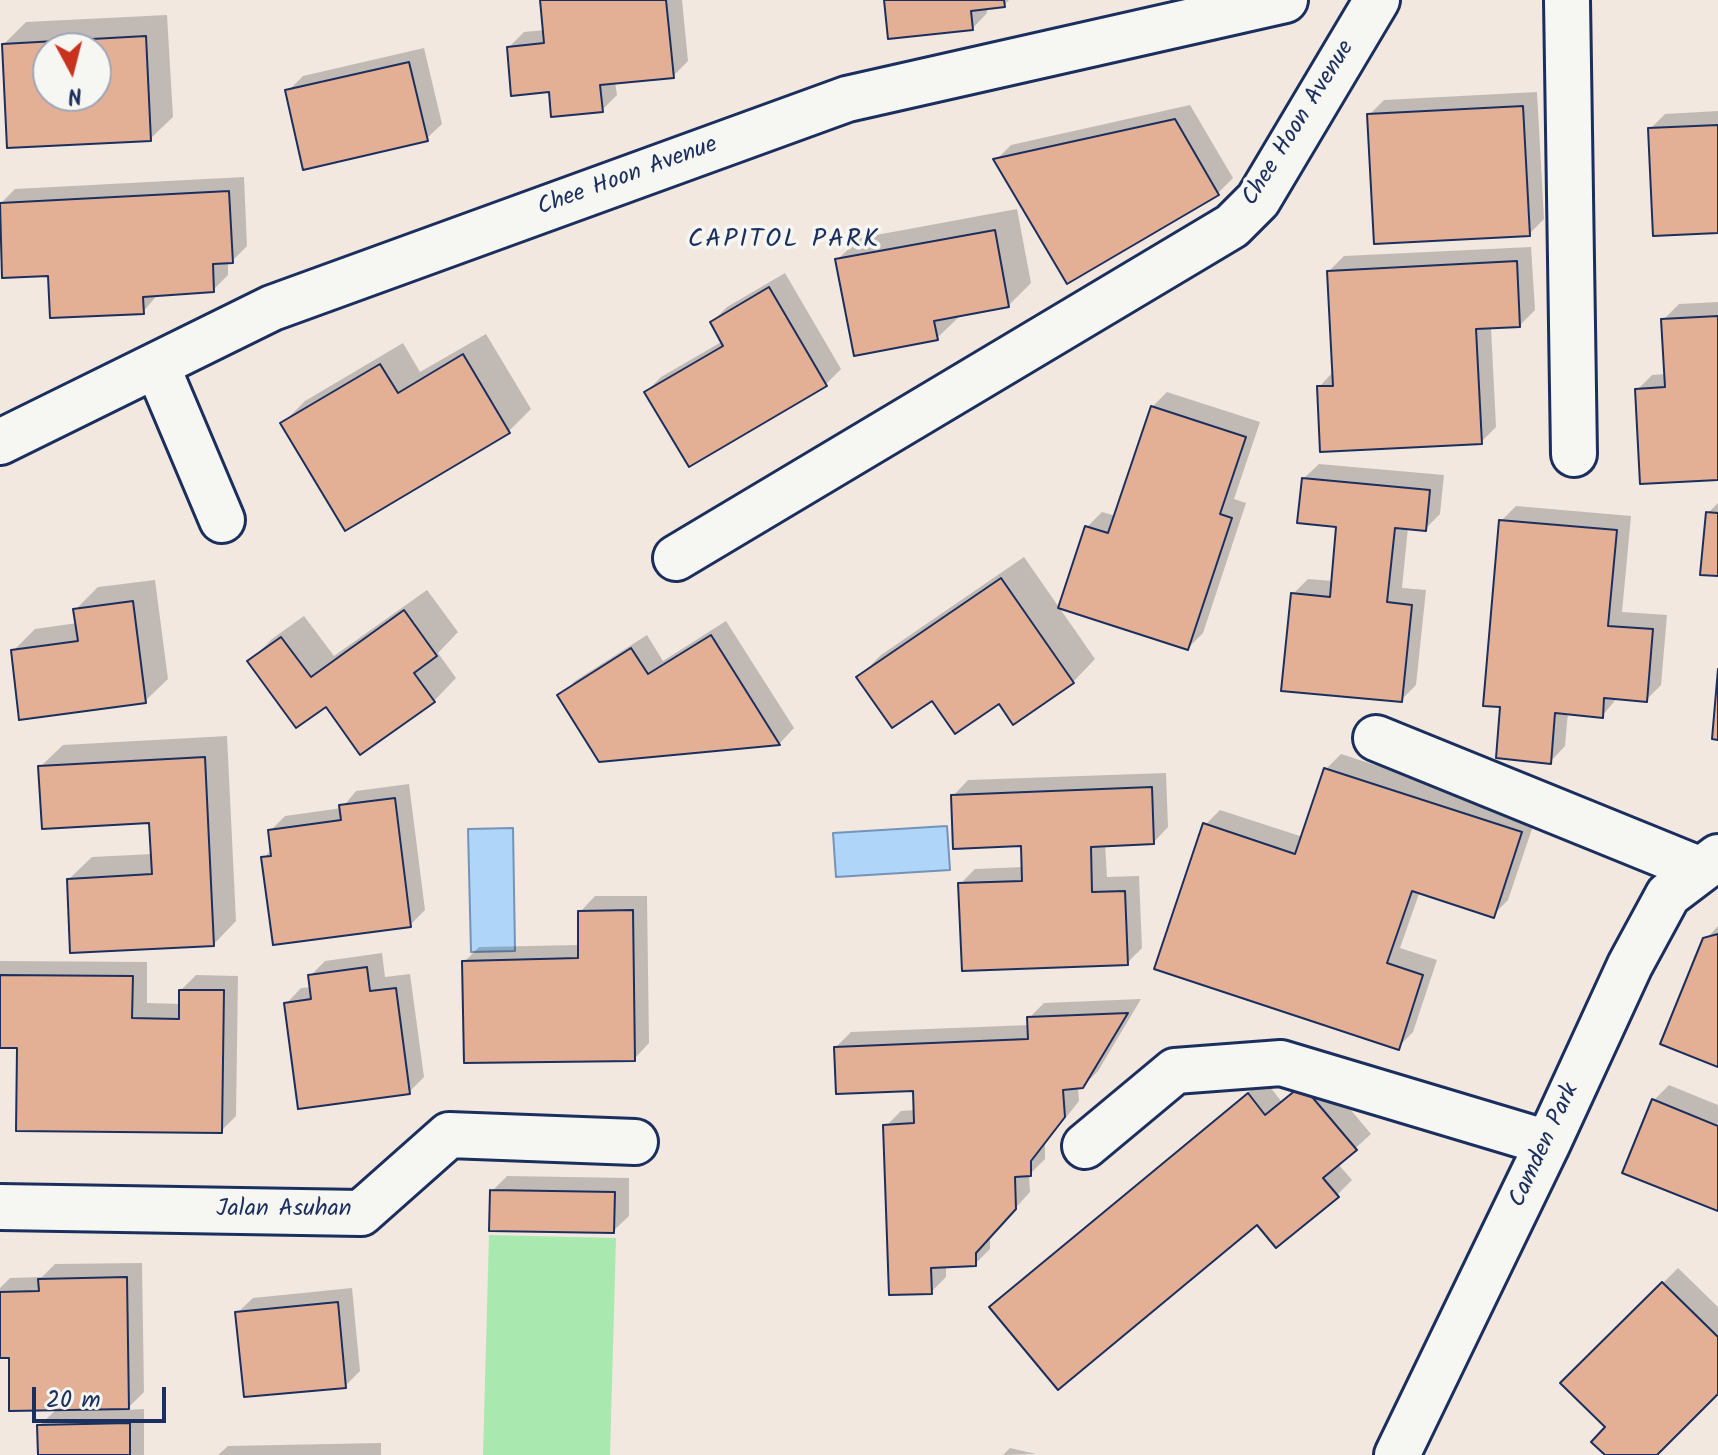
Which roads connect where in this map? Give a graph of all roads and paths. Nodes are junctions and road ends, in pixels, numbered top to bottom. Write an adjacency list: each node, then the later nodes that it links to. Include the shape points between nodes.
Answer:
1 (1285, 0): 4 (street, Chee Hoon Avenue, via 847,99 272,308)
2 (1377, 0): 8 (street, Chee Hoon Avenue, via 1258,200 1232,226)
3 (1567, 0): 6 (street)
4 (157, 366): 5 (street, Chee Hoon Avenue); 7 (street)
5 (0, 442)
6 (1574, 454)
7 (222, 520)
8 (676, 558)
9 (1376, 738): 10 (street)
10 (1710, 864): 12 (street, Camden Park, via 1668,895)
11 (635, 1142): 14 (street, Jalan Asuhan, via 449,1135 361,1213)
12 (1548, 1143): 13 (street, via 1281,1063 1175,1071); 15 (street, Camden Park)
13 (1085, 1146)
14 (0, 1207)
15 (1397, 1455)

